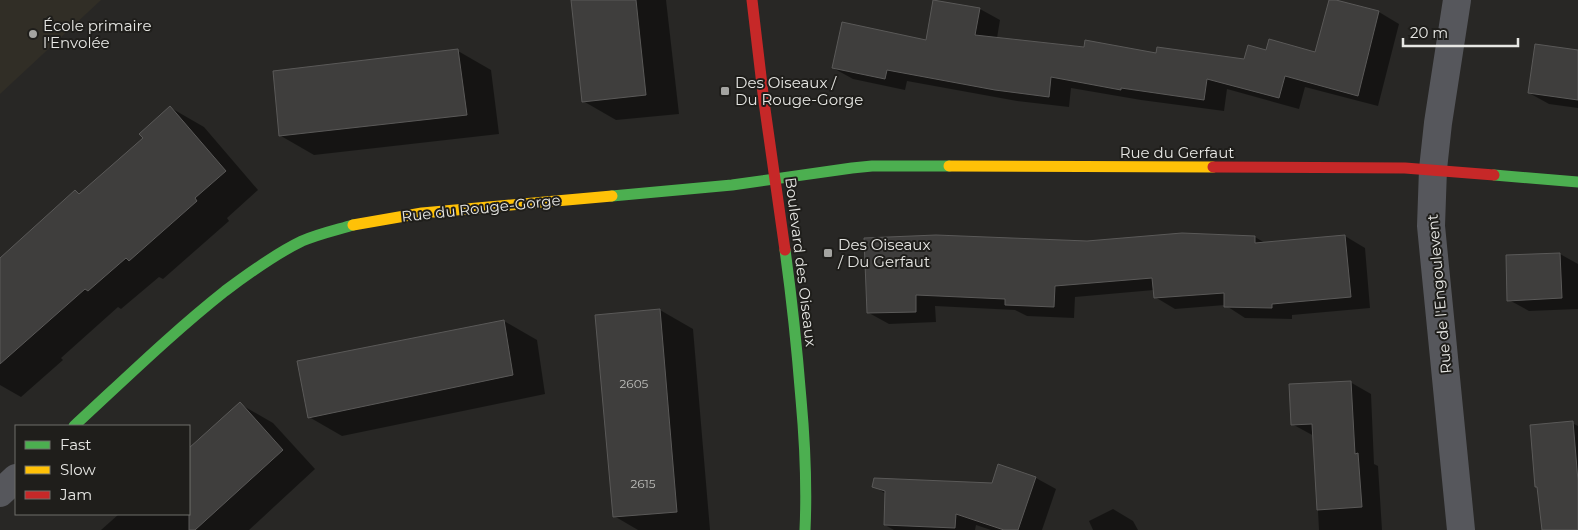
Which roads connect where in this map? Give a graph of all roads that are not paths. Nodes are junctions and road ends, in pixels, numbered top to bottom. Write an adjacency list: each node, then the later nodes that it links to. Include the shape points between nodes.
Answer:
1 (752, 0): 4 (street, Boulevard des Oiseaux)
2 (1457, 0): 3 (street, Rue de l'Engoulevent)
3 (1433, 169): 4 (street, Rue du Gerfaut, via 872,166); 5 (street, Rue du Gerfaut); 10 (street, Rue de l'Engoulevent, via 1432,246)
4 (776, 179): 6 (street, Rue du Rouge-Gorge, via 425,211 315,236 244,276); 9 (street, Boulevard des Oiseaux, via 801,392)
5 (1578, 182)
6 (75, 425)
7 (15, 479): 8 (street)
8 (0, 493)
9 (805, 530)
10 (1461, 530)

